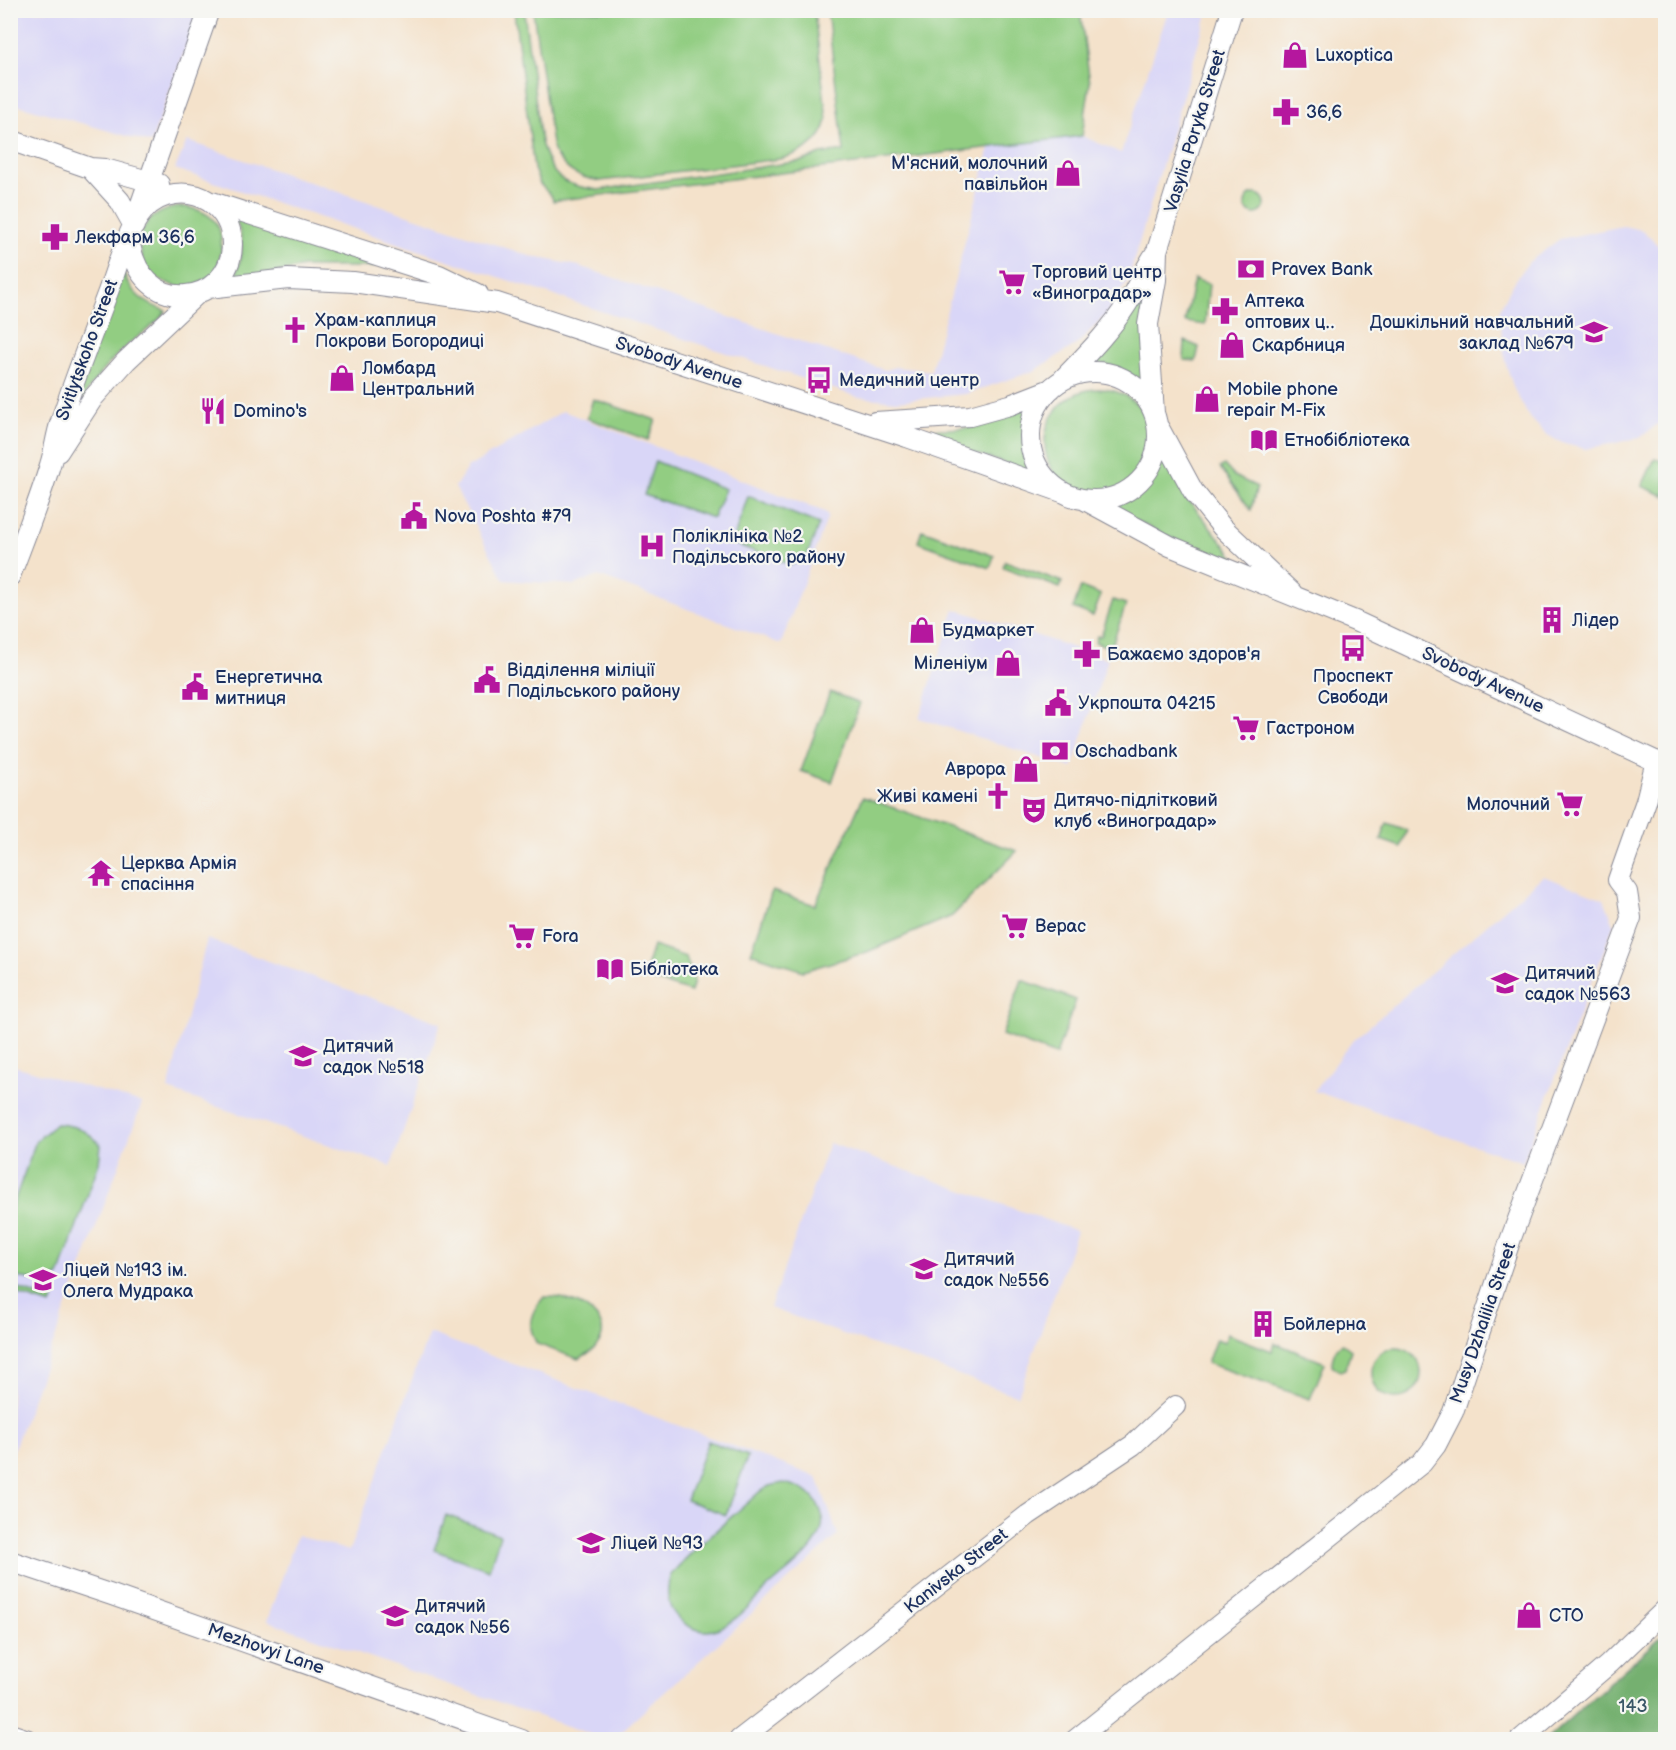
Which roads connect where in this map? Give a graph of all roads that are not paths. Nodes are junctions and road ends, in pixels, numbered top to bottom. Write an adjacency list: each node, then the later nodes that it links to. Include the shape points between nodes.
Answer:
1 (209, 10): 5 (street, Svitlytskoho Street)
2 (1232, 10): 9 (street, Vasylia Poryka Street)
3 (10, 140): 4 (street)
4 (90, 168): 5 (street); 8 (street, via 120,201)
5 (147, 180): 6 (street); 8 (street, Svitlytskoho Street)
6 (187, 194): 7 (street); 8 (street, via 168,195 151,204)
7 (206, 200): 10 (street, via 228,223 232,243 228,264 216,282); 11 (street, Svobody Avenue, via 439,275)
8 (131, 232): 10 (street, via 136,267 148,284 167,294); 15 (street, Svitlytskoho Street, via 60,422)
9 (1157, 251): 12 (street, Vasylia Poryka Street, via 1127,304); 13 (street, Vasylia Poryka Street, via 1148,324)
10 (203, 290): 11 (street, Svobody Avenue, via 288,279 353,282); 15 (street, Svitlytskoho Street, via 126,361 93,398)
11 (497, 303): 14 (street, Svobody Avenue)
12 (1056, 385): 13 (street, via 1084,373 1115,375 1141,392); 14 (street, Svobody Avenue, via 1010,405 970,416); 16 (street, via 1036,408 1030,444 1037,466)
13 (1156, 419): 17 (street, via 1157,449 1141,481 1115,497); 19 (street, Svobody Avenue, via 1193,491 1246,552)
14 (861, 423): 16 (street, Svobody Avenue)
15 (50, 464): 18 (street, Svitlytskoho Street)
16 (1062, 492): 17 (street)
17 (1085, 500): 19 (street, Svobody Avenue, via 1170,546)
18 (10, 576)
19 (1299, 598): 20 (street, Svobody Avenue)
20 (1661, 764): 28 (street, Musy Dzhalilia Street, via 1618,880 1627,892 1631,918 1511,1238 1453,1412 1436,1444 1422,1463)
21 (1175, 1407): 27 (street, Kanivska Street, via 1134,1444 1028,1515)
22 (10, 1562): 26 (street, Mezhovyi Lane)
23 (1665, 1610): 29 (street)
24 (10, 1734): 25 (street)
25 (28, 1740)
26 (522, 1740)
27 (739, 1740)
28 (1075, 1740)
29 (1520, 1740)

